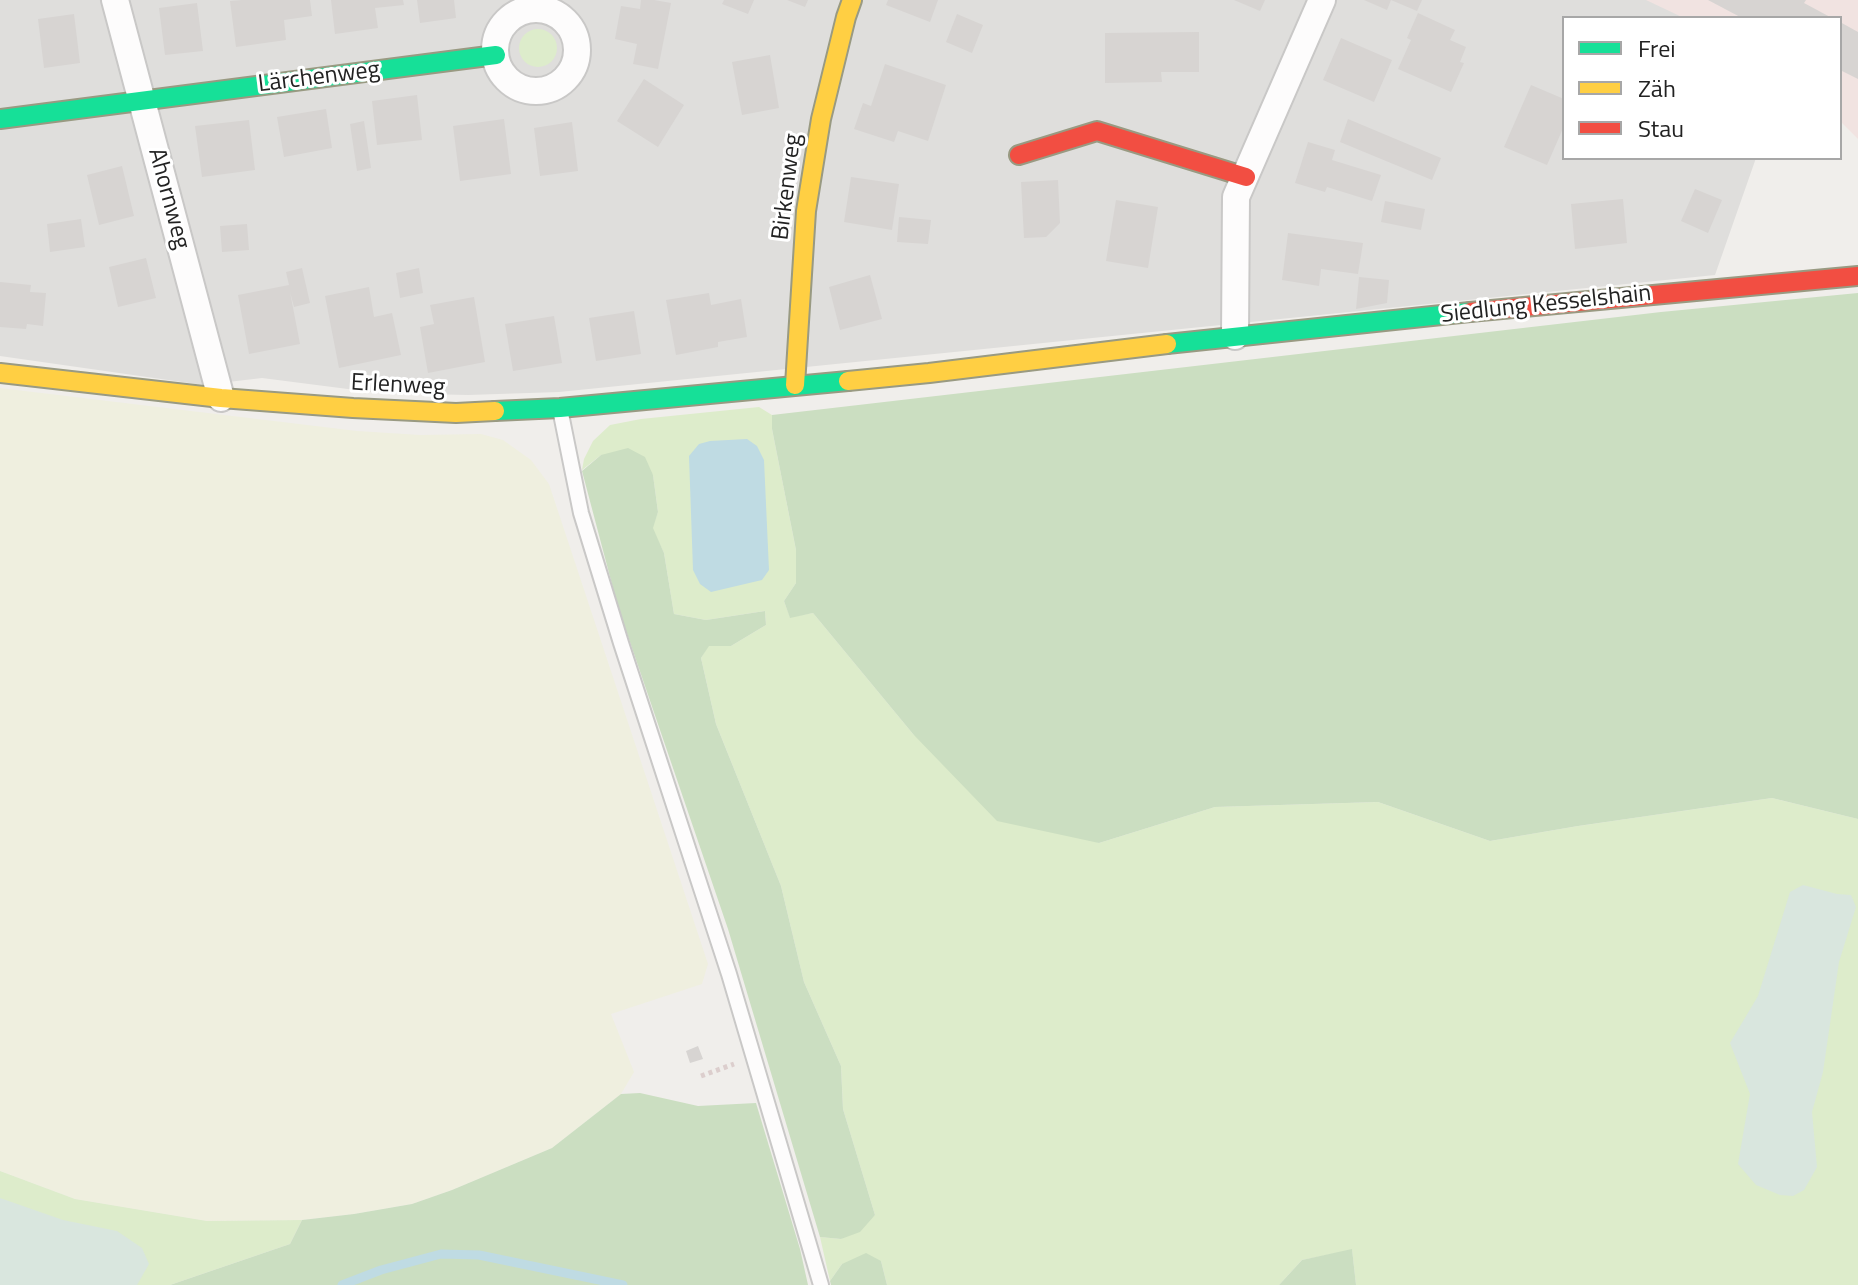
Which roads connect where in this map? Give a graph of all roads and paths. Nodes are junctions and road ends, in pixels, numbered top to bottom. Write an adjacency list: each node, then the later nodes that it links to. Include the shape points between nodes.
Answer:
1 (115, 0): 6 (street, Ahornweg)
2 (852, 0): 13 (street, Birkenweg, via 821,119 806,211)
3 (1322, 0): 9 (street)
4 (519, 6): 5 (street, via 501,29); 5 (street, via 548,10 570,26 578,51 575,65 557,85 531,91 507,79)
5 (496, 55): 6 (street, Lärchenweg)
6 (142, 101): 7 (street, Lärchenweg); 14 (street, Ahornweg)
7 (0, 119)
8 (1019, 155): 9 (street, via 1097,131)
9 (1246, 177): 11 (street, via 1236,197)
10 (1858, 276): 11 (street, Siedlung Kesselshain)
11 (1235, 336): 13 (street, Siedlung Kesselshain)
12 (0, 373): 14 (street, Erlenweg)
13 (795, 385): 15 (street, Erlenweg)
14 (221, 398): 15 (street, Erlenweg, via 456,413)
15 (560, 408): 16 (lane, via 581,513)
16 (753, 1057): 17 (path); 18 (lane)
17 (701, 1076)
18 (821, 1285)

